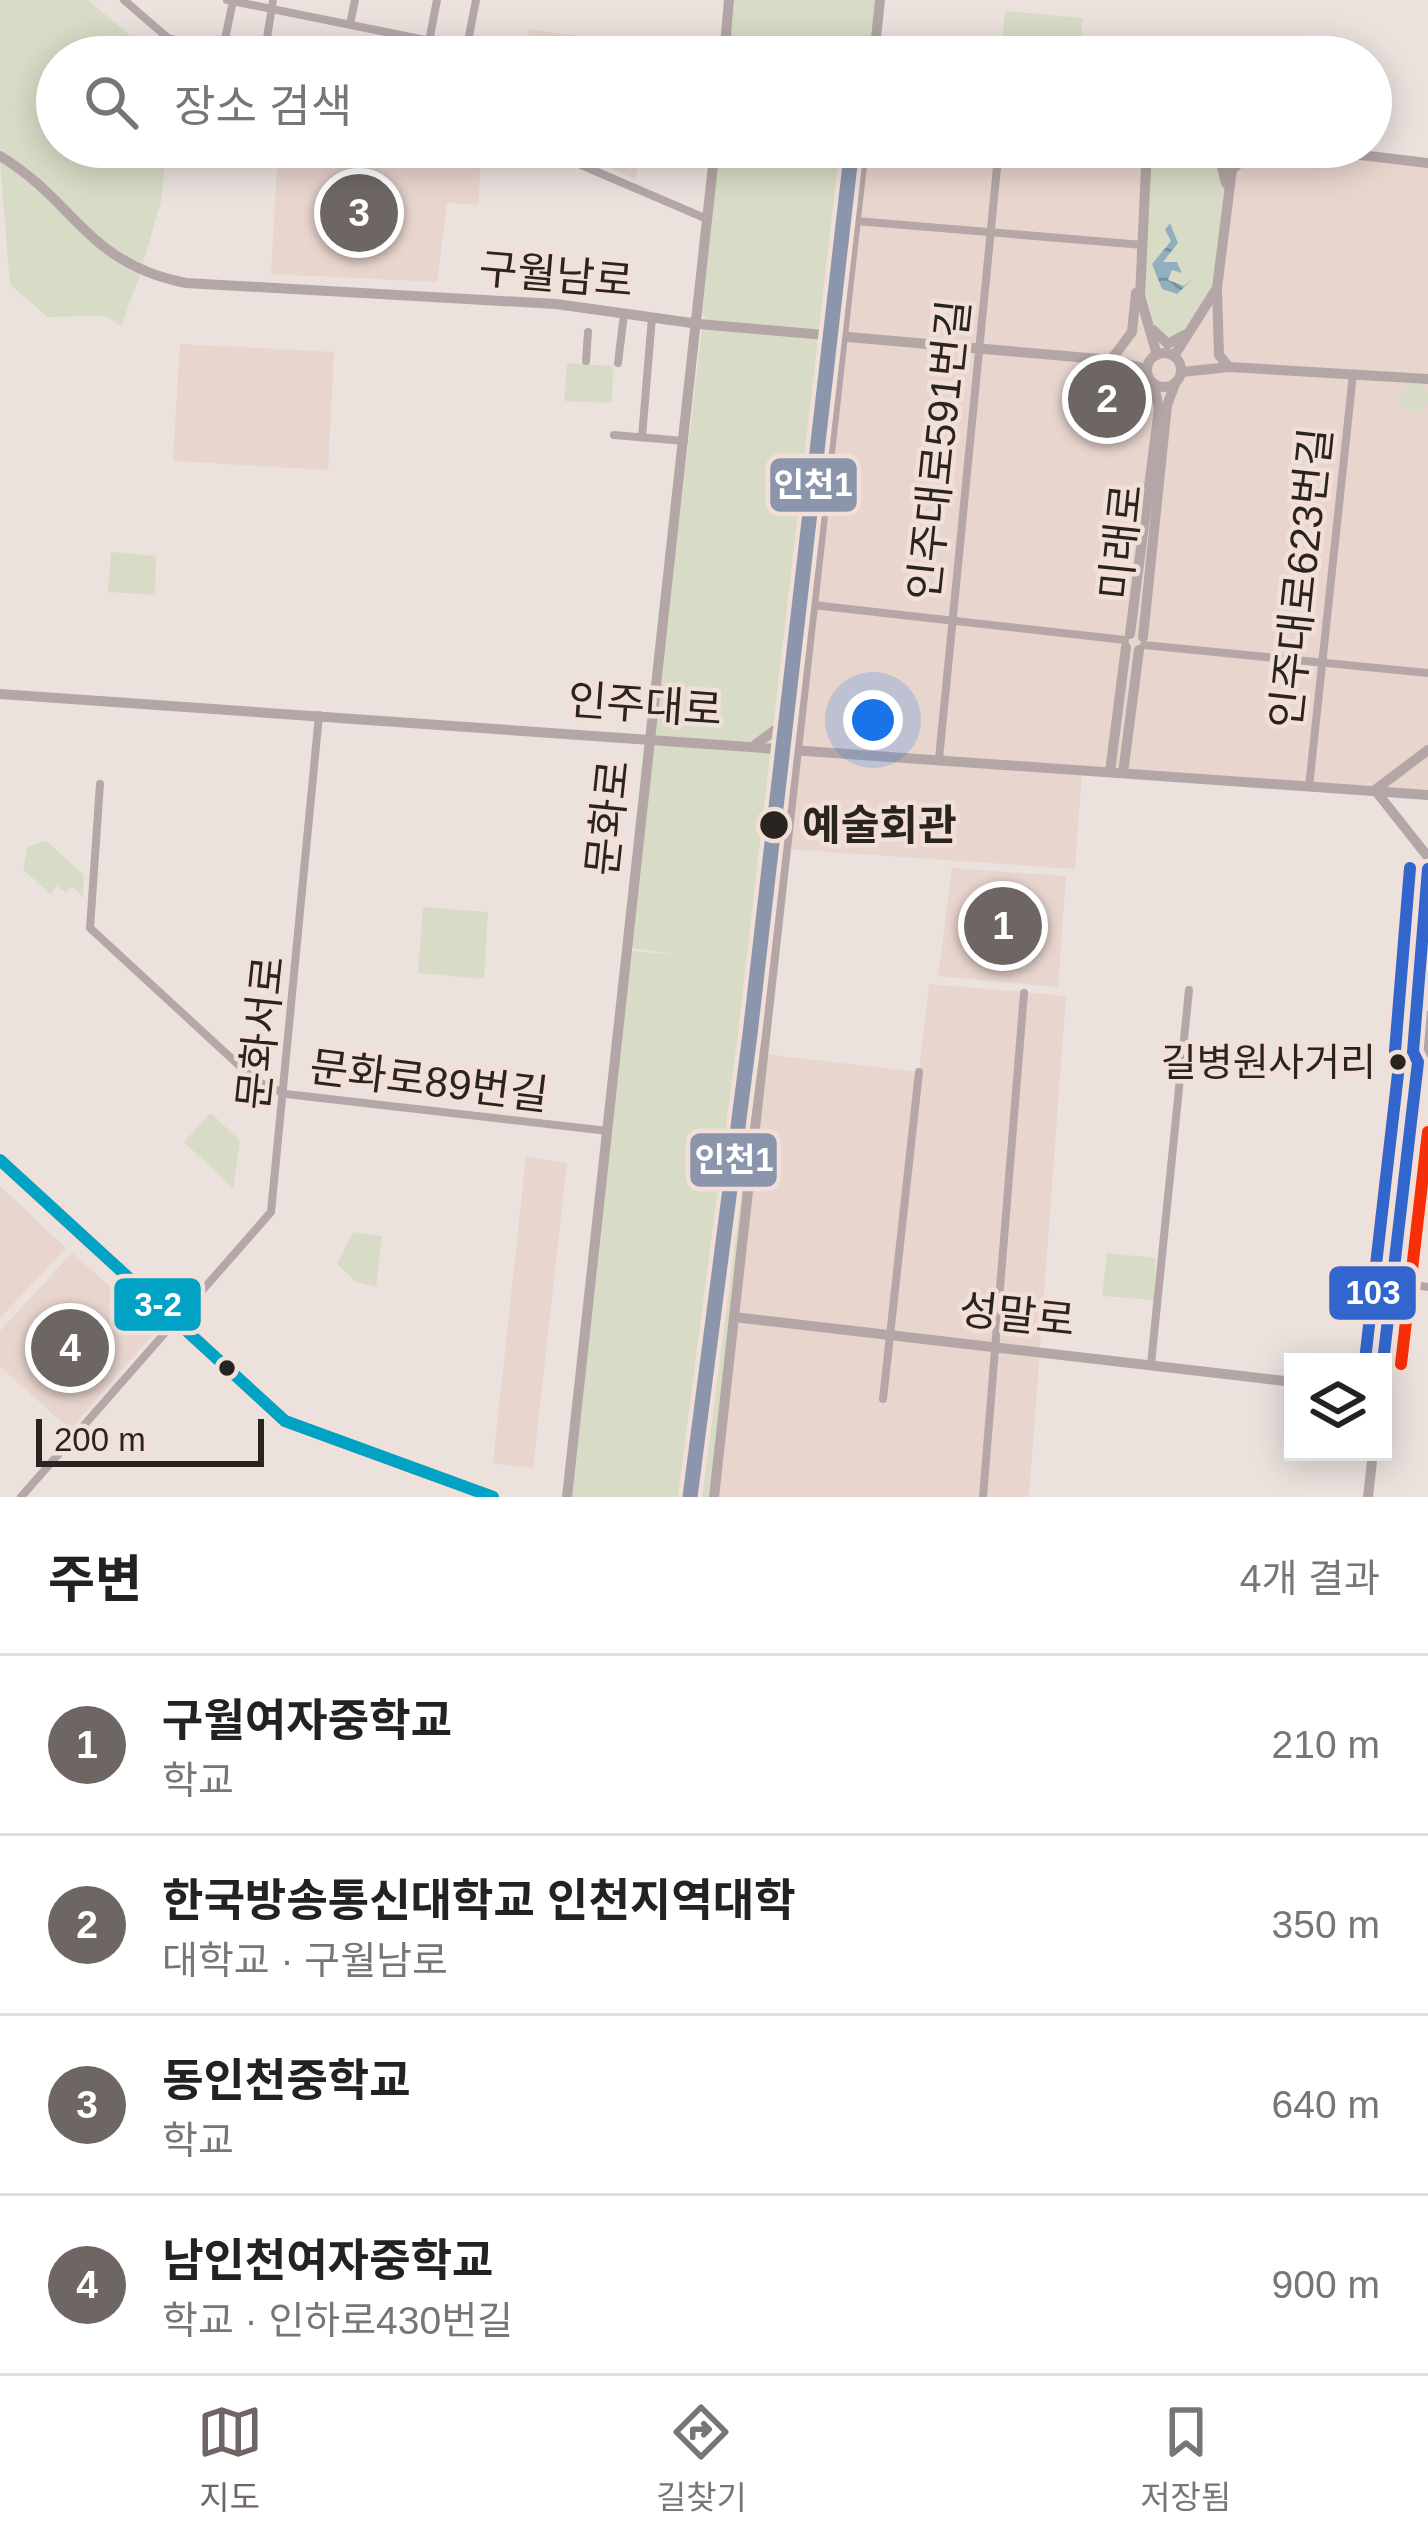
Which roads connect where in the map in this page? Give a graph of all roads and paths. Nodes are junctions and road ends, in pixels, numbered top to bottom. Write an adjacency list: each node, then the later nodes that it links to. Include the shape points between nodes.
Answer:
1 (124, 0): 10 (street)
2 (231, 0): 8 (street); 11 (street)
3 (355, 0): 9 (street)
4 (437, 0): 14 (street)
5 (476, 0): 15 (street)
6 (729, 0): 16 (main road)
7 (880, 0): 17 (main road)
8 (272, 4): 9 (street); 12 (street)
9 (350, 24): 13 (street)
10 (166, 36)
11 (225, 36)
12 (267, 36)
13 (406, 36)
14 (431, 36)
15 (469, 36)
16 (726, 36)
17 (876, 36)
18 (0, 156): 35 (main road, 구월남로, via 94,243 152,276)
19 (1392, 159): 20 (main road)
20 (1428, 164)
21 (588, 168): 29 (street)
22 (713, 168): 29 (main road, 문화로)
23 (862, 168): 30 (main road)
24 (997, 168): 31 (street, 인주대로591번길)
25 (1149, 168): 32 (main road)
26 (1224, 168): 28 (main road)
27 (1234, 168): 28 (main road)
28 (1227, 186): 34 (main road)
29 (709, 220): 38 (main road, 문화로)
30 (856, 221): 31 (street); 41 (main road)
31 (991, 232): 32 (street); 42 (street, 인주대로591번길)
32 (1143, 245): 33 (main road)
33 (1140, 279): 37 (main road); 45 (main road, via 1132,332)
34 (1217, 288): 39 (main road); 48 (main road, via 1220,355)
35 (624, 314): 36 (main road, 구월남로); 47 (street)
36 (652, 317): 38 (main road, 구월남로); 55 (street)
37 (1148, 322): 39 (main road, via 1168,344); 43 (main road)
38 (699, 324): 41 (main road, 구월남로); 56 (main road, 문화로)
39 (1192, 330): 44 (main road)
40 (588, 332): 46 (street)
41 (843, 338): 42 (main road, 구월남로); 57 (main road)
42 (980, 349): 45 (main road, 구월남로); 58 (street, 인주대로591번길)
43 (1157, 355): 44 (main road); 49 (main road)
44 (1174, 356): 51 (main road)
45 (1112, 360): 49 (main road, 구월남로)
46 (586, 361)
47 (618, 363)
48 (1229, 367): 50 (main road); 51 (main road)
49 (1147, 369): 53 (main road)
50 (1353, 374): 52 (main road); 60 (street, 인주대로623번길)
51 (1178, 378): 53 (main road); 59 (main road, 미래로, via 1167,405)
52 (1428, 379)
53 (1154, 384): 59 (main road, 미래로, via 1159,409)
54 (614, 435): 55 (street)
55 (642, 437): 56 (street)
56 (684, 440): 65 (main road, 문화로)
57 (813, 605): 58 (street); 63 (main road)
58 (953, 619): 59 (street); 69 (street, 인주대로591번길)
59 (1134, 642): 60 (street); 70 (main road, 미래로)
60 (1323, 661): 61 (street); 72 (street, 인주대로623번길)
61 (1428, 673)
62 (0, 694): 64 (main road, 인주대로)
63 (801, 711): 66 (main road); 67 (main road)
64 (319, 715): 65 (main road, 인주대로); 82 (street, 문화서로)
65 (650, 738): 66 (main road, 인주대로); 85 (main road, 문화로)
66 (754, 746): 67 (main road, 인주대로)
67 (797, 748): 69 (main road, 인주대로); 91 (main road)
68 (1428, 750): 73 (main road)
69 (939, 760): 70 (main road, 인주대로)
70 (1117, 773): 72 (main road, 인주대로)
71 (100, 784): 82 (street, 문화로89번길, via 90,928 256,1081)
72 (1309, 787): 73 (main road, 인주대로)
73 (1375, 790): 74 (main road, 인주대로); 75 (main road)
74 (1428, 795)
75 (1428, 857)
76 (1428, 869): 80 (main road)
77 (1189, 990): 96 (street)
78 (1024, 993): 94 (street)
79 (1428, 1016): 80 (main road, via 1426,1054)
80 (1418, 1061): 83 (main road)
81 (919, 1072): 93 (street)
82 (286, 1094): 85 (street, 문화로89번길); 92 (street, 문화서로, via 269,1216)
83 (1409, 1127): 84 (street); 87 (main road)
84 (1428, 1129)
85 (608, 1131): 102 (main road, 문화로)
86 (0, 1160): 92 (main road)
87 (1393, 1273): 88 (street); 90 (main road)
88 (1410, 1285): 89 (street); 90 (street)
89 (1428, 1287)
90 (1391, 1293): 95 (main road)
91 (734, 1317): 93 (main road, 성말로); 103 (main road)
92 (176, 1322): 100 (street, 문화서로); 101 (main road, via 285,1421)
93 (890, 1334): 94 (main road, 성말로); 98 (street)
94 (994, 1347): 96 (main road, 성말로); 104 (street)
95 (1384, 1353)
96 (1151, 1364): 97 (main road, 성말로)
97 (1284, 1381)
98 (883, 1399)
99 (1372, 1461): 105 (main road)
100 (21, 1497)
101 (493, 1497)
102 (567, 1497)
103 (714, 1497)
104 (983, 1497)
105 (1368, 1497)

